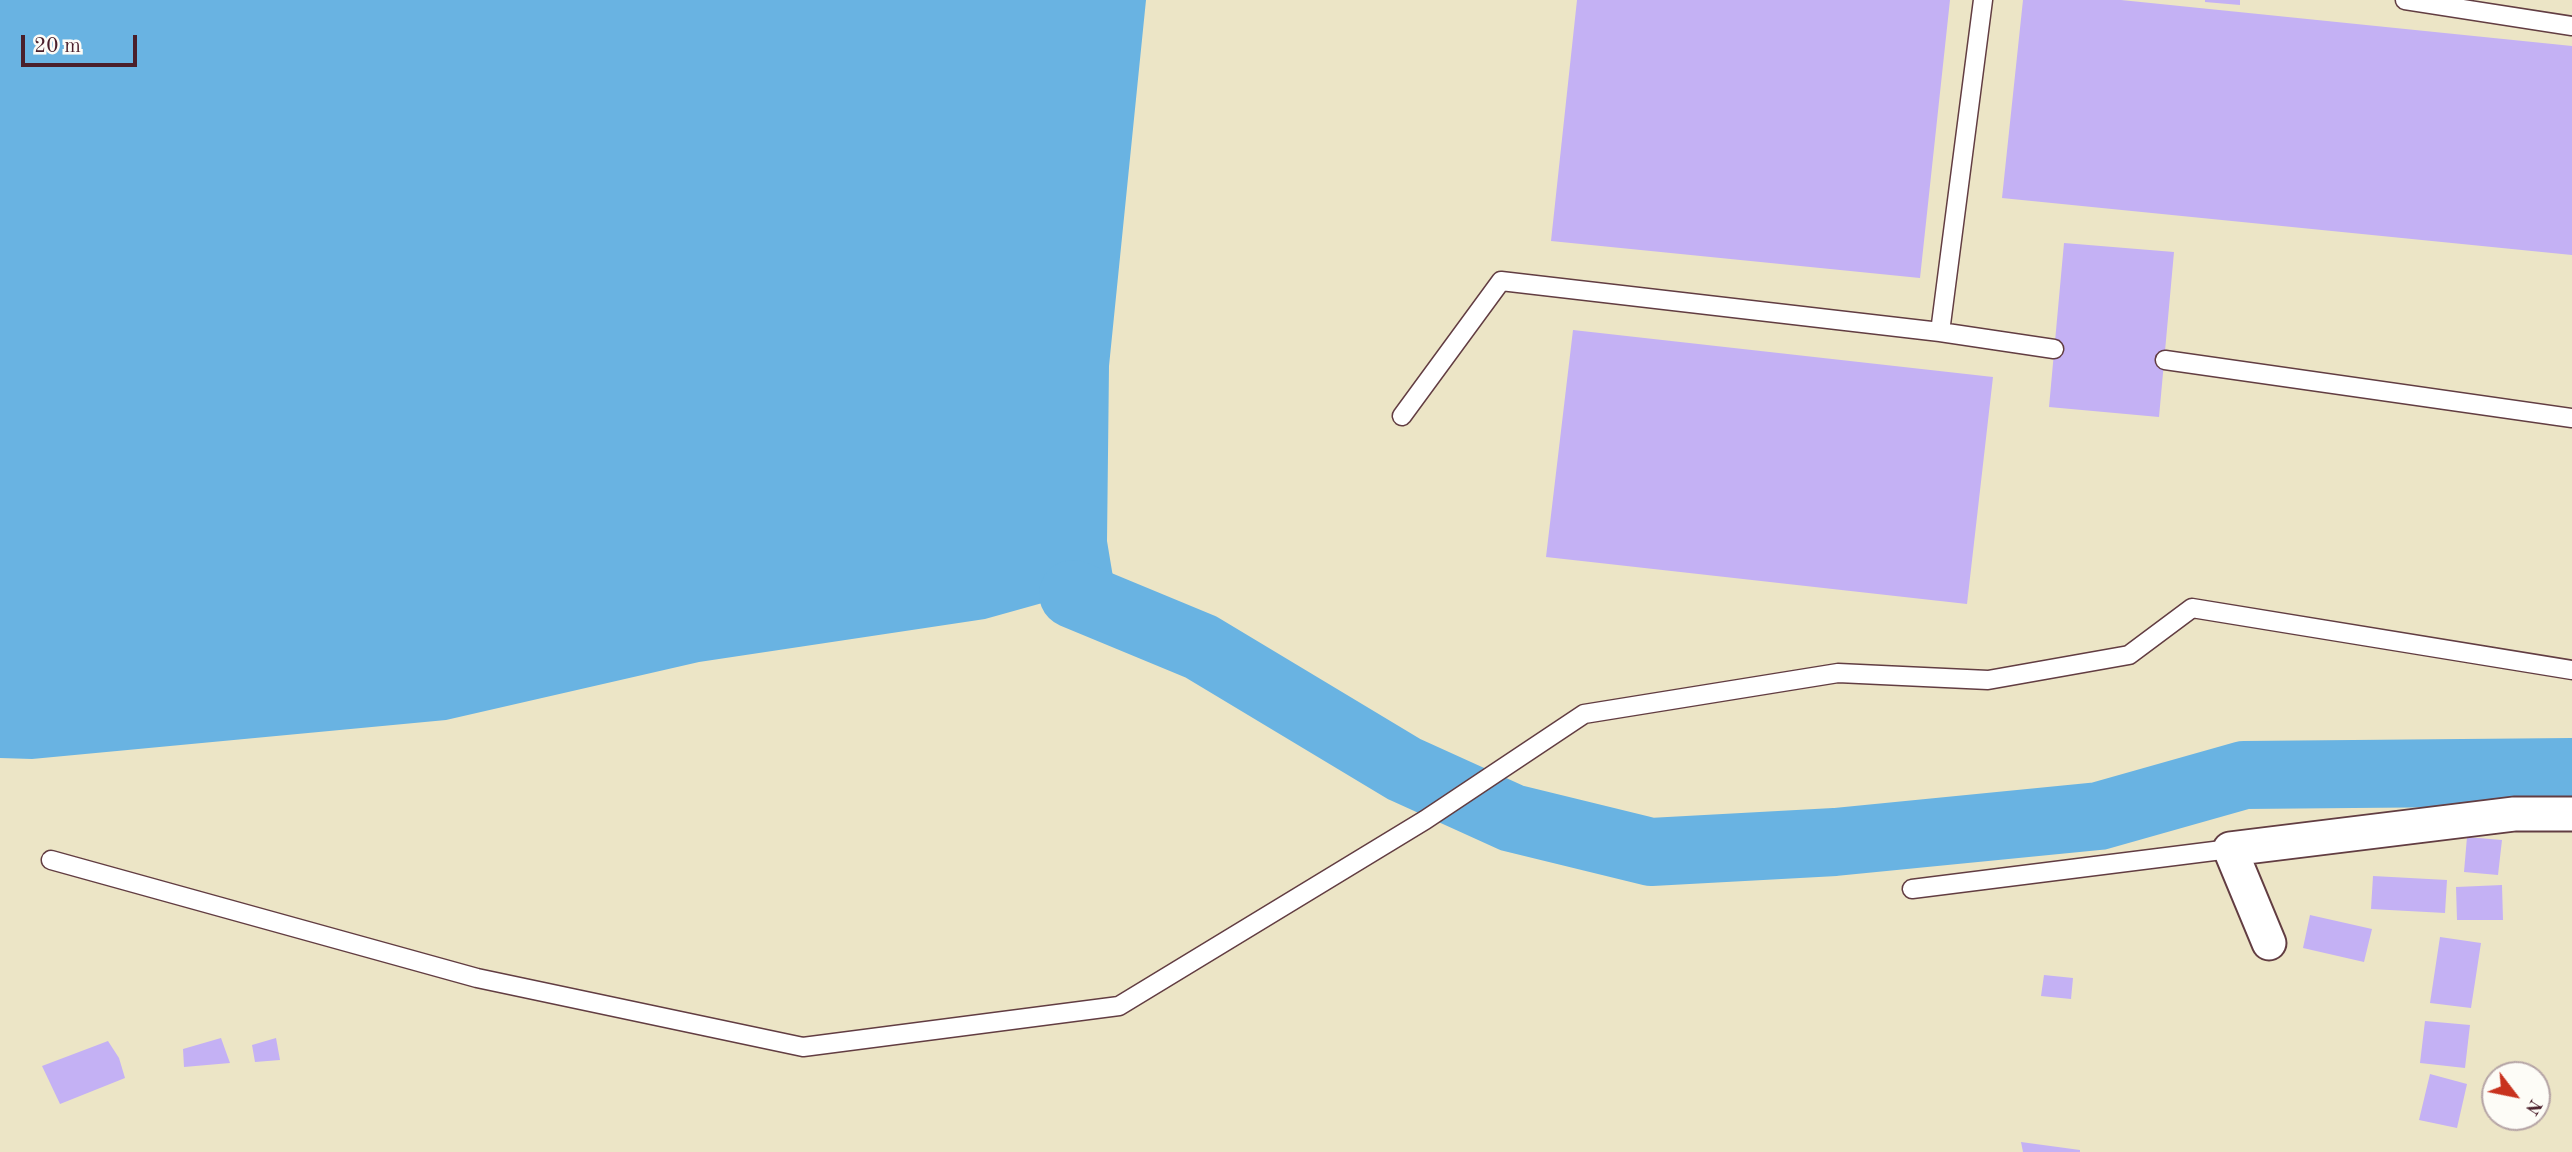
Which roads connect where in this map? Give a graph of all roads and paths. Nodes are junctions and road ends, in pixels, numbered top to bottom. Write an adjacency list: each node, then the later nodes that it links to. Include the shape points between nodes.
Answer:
1 (1983, 0): 4 (lane)
2 (2405, 0): 3 (lane)
3 (2572, 26)
4 (1940, 332): 5 (lane); 7 (lane, via 1501,281)
5 (2054, 349)
6 (2165, 360): 8 (lane)
7 (1402, 416)
8 (2572, 418)
9 (2572, 670): 12 (lane, via 2192,608 2129,655 1988,680 1838,673 1584,714 1425,820 1119,1006 803,1047 477,978)
10 (2572, 814): 11 (street, via 2514,814)
11 (2230, 849): 13 (lane); 14 (street)
12 (51, 860)
13 (1912, 889)
14 (2269, 943)

